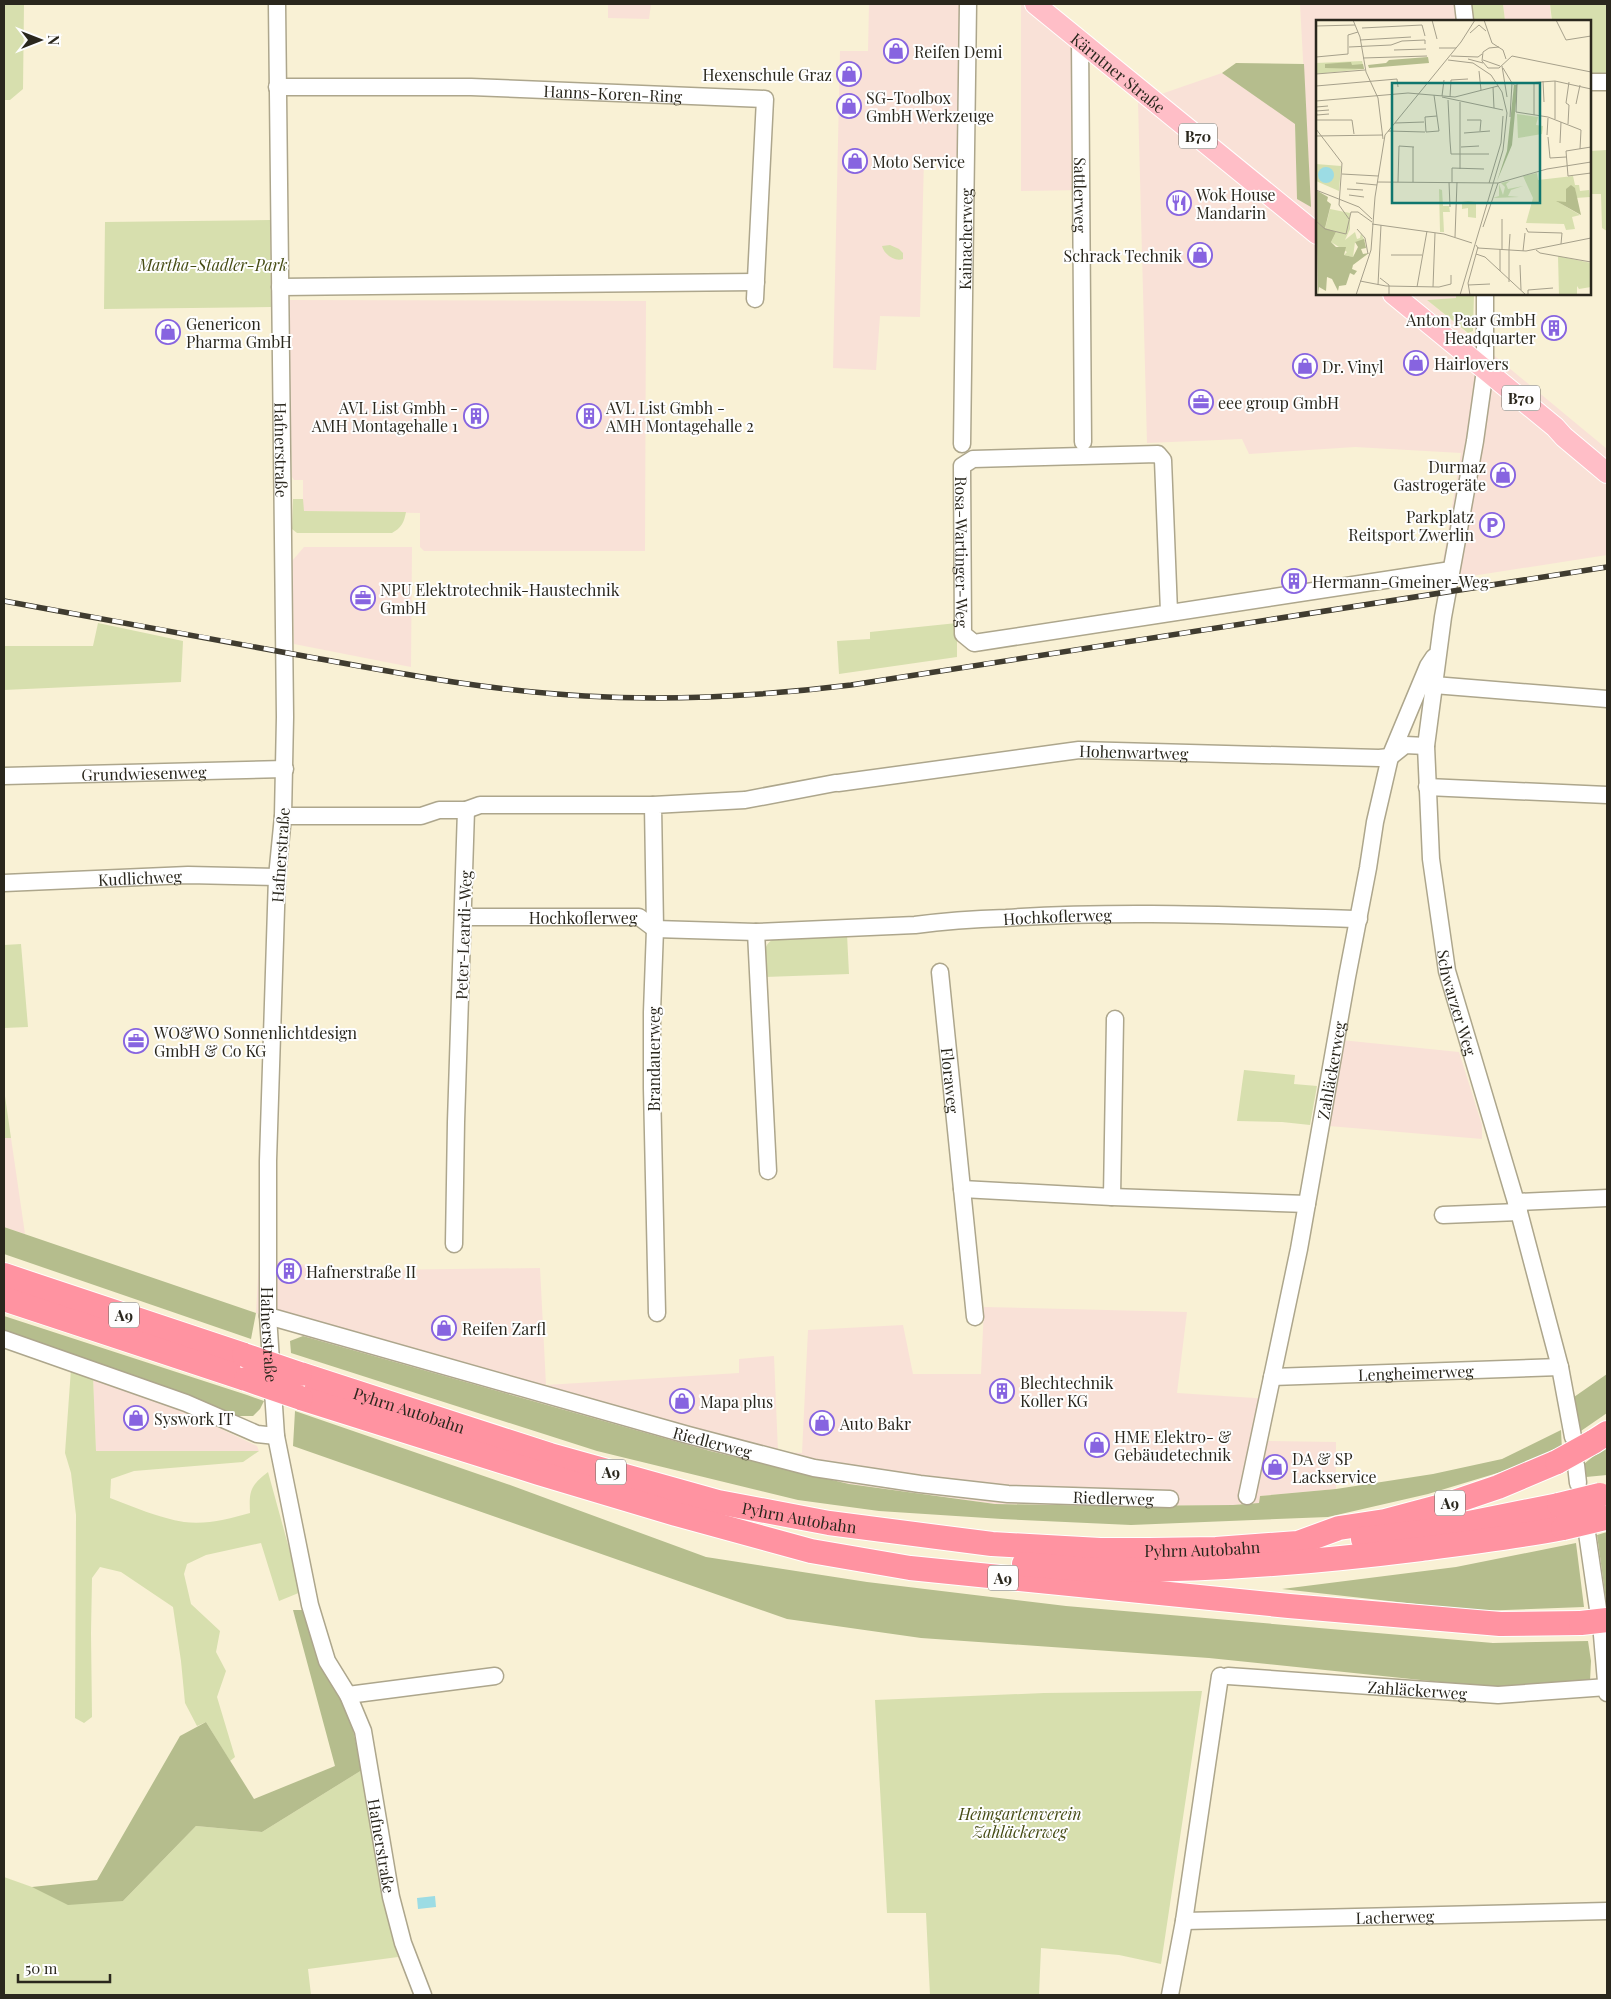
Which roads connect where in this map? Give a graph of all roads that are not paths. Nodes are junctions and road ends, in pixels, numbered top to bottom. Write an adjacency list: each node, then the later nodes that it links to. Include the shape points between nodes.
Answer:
1 (277, 4): 9 (street, Hafnerstraße)
2 (968, 4): 18 (street, Kainacherweg)
3 (1036, 4): 6 (main road, Kärntner Straße / B70)
4 (1463, 4): 5 (street)
5 (1465, 20)
6 (1080, 39): 10 (main road, Kärntner Straße / B70); 17 (street, Sattlerweg)
7 (1591, 82): 8 (street)
8 (1607, 82)
9 (278, 87): 11 (street, Hanns-Koren-Ring, via 471,87 765,99); 12 (street, Hafnerstraße)
10 (1316, 233)
11 (756, 282): 12 (street); 15 (street, Hanns-Koren-Ring)
12 (280, 287): 27 (street, Hafnerstraße)
13 (1393, 295): 16 (main road, B70)
14 (1486, 295): 16 (street, Schwarzer Weg)
15 (755, 299)
16 (1485, 370): 19 (main road, B70); 20 (street, Schwarzer Weg)
17 (1084, 442)
18 (962, 444)
19 (1607, 473)
20 (1451, 570): 21 (street, Rosa-Wartinger-Weg); 22 (street, Schwarzer Weg)
21 (1169, 612): 21 (street, Rosa-Wartinger-Weg, via 1163,460 1158,454 973,459 962,466 964,634 974,643)
22 (1437, 655): 23 (street, Schwarzer Weg); 26 (street, Zahläckerweg, via 1431,659)
23 (1434, 685): 24 (street); 25 (street, Schwarzer Weg)
24 (1607, 700)
25 (1426, 746): 26 (street, Hohenwartweg, via 1405,745); 29 (street, Schwarzer Weg)
26 (1390, 757): 31 (street, Hohenwartweg, via 1079,750 837,783 745,800); 37 (street, Zahläckerweg, via 1375,822)
27 (285, 769): 28 (street, Grundwiesenweg); 33 (street, Hafnerstraße)
28 (4, 776)
29 (1427, 787): 30 (street); 47 (street, Schwarzer Weg, via 1431,859 1447,971)
30 (1607, 795)
31 (653, 805): 32 (street, via 480,805); 38 (street, Brandauerweg)
32 (466, 810): 33 (street, via 439,810 421,816); 36 (street, Peter-Leardi-Weg)
33 (284, 816): 34 (street, Hafnerstraße)
34 (277, 877): 35 (street, Kudlichweg, via 188,875); 53 (street, Hafnerstraße, via 268,1161)
35 (4, 883)
36 (464, 917): 38 (street, Hochkoflerweg, via 639,917); 49 (street, Peter-Leardi-Weg)
37 (1359, 920): 39 (street, Hochkoflerweg, via 1174,913 1055,914 915,925); 46 (street, Zahläckerweg)
38 (655, 929): 39 (street, Hochkoflerweg); 52 (street, Brandauerweg, via 652,1070)
39 (756, 932): 42 (street)
40 (940, 972): 43 (street, Floraweg)
41 (1114, 1019): 44 (street)
42 (768, 1171)
43 (962, 1189): 44 (street); 54 (street, Floraweg)
44 (1112, 1197): 46 (street)
45 (1607, 1198): 47 (street)
46 (1307, 1204): 57 (street, Zahläckerweg)
47 (1518, 1207): 48 (street); 56 (street, Schwarzer Weg)
48 (1443, 1216)
49 (454, 1244)
50 (4, 1275): 67 (highway, Pyhrn Autobahn / A9, bridge, via 550,1455 718,1502 829,1523 992,1544 1100,1550 1216,1549)
51 (4, 1299): 66 (highway, Pyhrn Autobahn / A9, bridge, via 301,1398)
52 (657, 1313)
53 (268, 1316): 58 (street, Hafnerstraße); 63 (street, Riedlerweg, via 688,1436 814,1468 1008,1494)
54 (974, 1317)
55 (4, 1339): 58 (street, via 186,1403 257,1434)
56 (1560, 1367): 57 (street, Lengheimerweg); 59 (street, Schwarzer Weg)
57 (1272, 1377): 62 (street, Zahläckerweg)
58 (276, 1436): 72 (street, Hafnerstraße, via 310,1605 327,1661)
59 (1591, 1437): 60 (highway, Pyhrn Autobahn / A9, bridge)
60 (1566, 1464): 61 (street); 67 (highway, Pyhrn Autobahn / A9, via 1446,1505 1339,1528)
61 (1578, 1482)
62 (1247, 1496)
63 (1170, 1499)
64 (1601, 1511): 65 (highway, bridge); 68 (street)
65 (1561, 1516): 66 (highway, via 1515,1537 1348,1558 1189,1569 1106,1570 912,1554); 67 (highway, via 1343,1542)
66 (734, 1530): 68 (highway, Pyhrn Autobahn / A9, via 811,1551 910,1568 983,1576 1435,1620 1500,1624)
67 (1298, 1543)
68 (1597, 1622): 70 (street)
69 (495, 1676): 72 (street)
70 (1607, 1687): 71 (street); 74 (street, Zahläckerweg, via 1498,1695 1224,1676)
71 (1607, 1693)
72 (348, 1695): 75 (street, Hafnerstraße, via 363,1731 391,1896 403,1943)
73 (1607, 1912): 74 (street, Lacherweg)
74 (1184, 1921): 76 (street, Zahläckerweg)
75 (423, 1995)
76 (1170, 1995)

